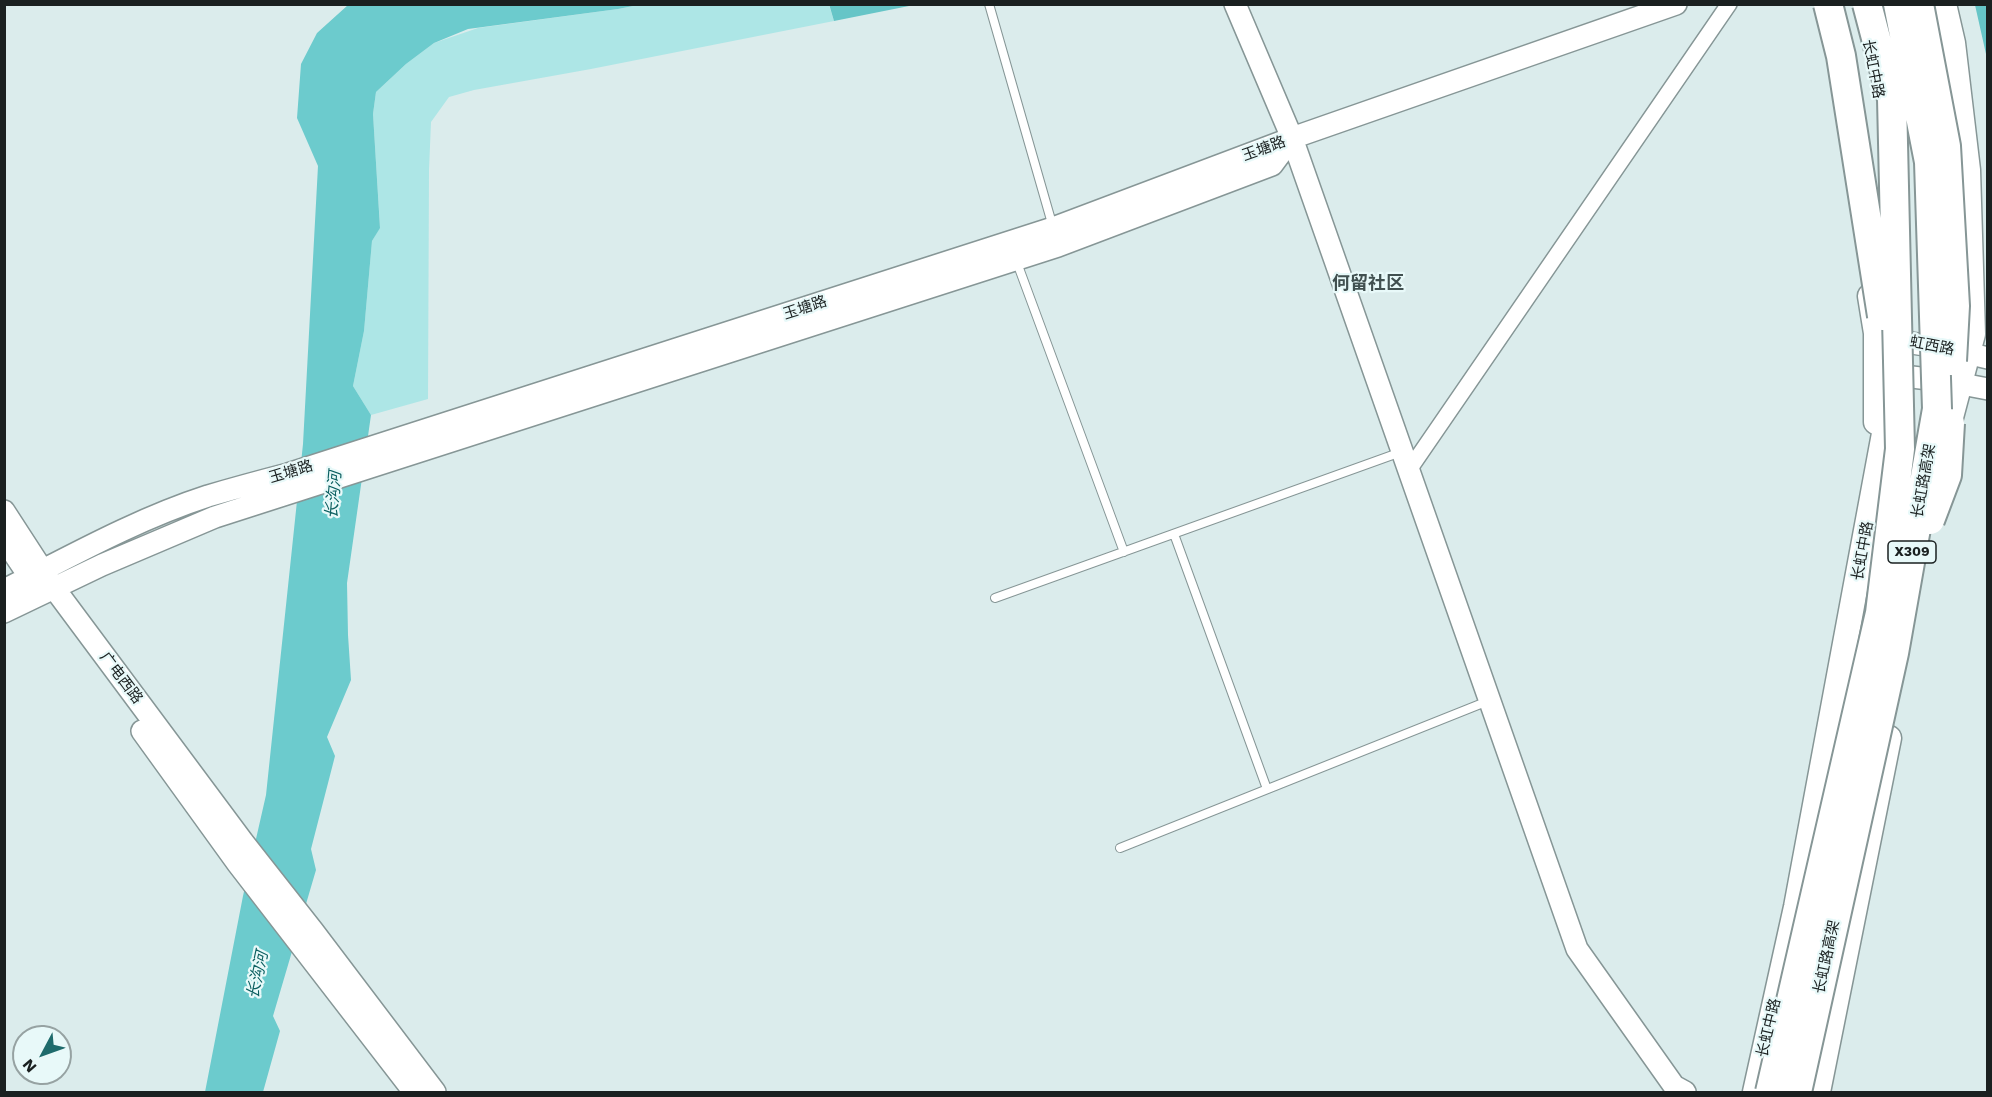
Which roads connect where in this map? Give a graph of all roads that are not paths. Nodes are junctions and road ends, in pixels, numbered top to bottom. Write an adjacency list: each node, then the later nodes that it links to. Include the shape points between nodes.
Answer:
1 (989, 4): 14 (lane)
2 (1235, 4): 13 (street)
3 (1676, 4): 13 (street, 玉塘路)
4 (1729, 4): 22 (street)
5 (1815, 4): 16 (main road)
6 (1828, 4): 21 (highway, bridge, via 1841,56 1865,202)
7 (1858, 4): 16 (main road, 长虹中路, via 1887,138)
8 (1867, 4): 21 (highway, 长虹路高架 / X309, bridge, via 1892,99)
9 (1898, 4): 28 (highway, 长虹路高架 / X309, bridge, via 1929,162 1937,409)
10 (1910, 4): 17 (main road, via 1933,120)
11 (1919, 4): 28 (highway, bridge, via 1946,147 1954,306 1947,475)
12 (1944, 4): 17 (main road, via 1953,43 1968,170 1973,334)
13 (1292, 138): 14 (street, 玉塘路); 22 (street)
14 (1056, 237): 15 (street, 玉塘路)
15 (1012, 251): 26 (lane); 27 (street, 玉塘路, via 290,483 102,565)
16 (1887, 339): 17 (street, 虹西路); 18 (main road, 长虹中路)
17 (1967, 353): 19 (main road)
18 (1886, 374): 19 (street); 39 (main road, 长虹中路, via 1876,478 1796,907)
19 (1953, 382): 20 (street); 42 (main road, via 1931,490 1916,604)
20 (1988, 389)
21 (1900, 450): 40 (highway, 长虹路高架 / X309, bridge, via 1880,613)
22 (1406, 460): 24 (lane); 32 (street)
23 (4, 511): 27 (street, 广电西路)
24 (1174, 534): 26 (lane); 33 (lane)
25 (4, 539): 27 (street, 广电西路)
26 (1124, 552): 30 (lane)
27 (42, 582): 29 (street, 玉塘路); 31 (street, 玉塘路); 35 (street, 广电西路, via 243,842); 35 (street, 广电西路, via 238,864)
28 (1906, 584): 41 (highway, 长虹路高架 / X309, bridge)
29 (4, 590)
30 (995, 598)
31 (4, 612)
32 (1490, 701): 33 (lane); 38 (street, via 1577,949 1674,1086)
33 (1266, 789): 34 (lane)
34 (1120, 848)
35 (309, 940): 36 (street); 37 (street)
36 (414, 1092)
37 (435, 1092)
38 (1684, 1092)
39 (1755, 1092)
40 (1770, 1092)
41 (1797, 1092)
42 (1818, 1092)

